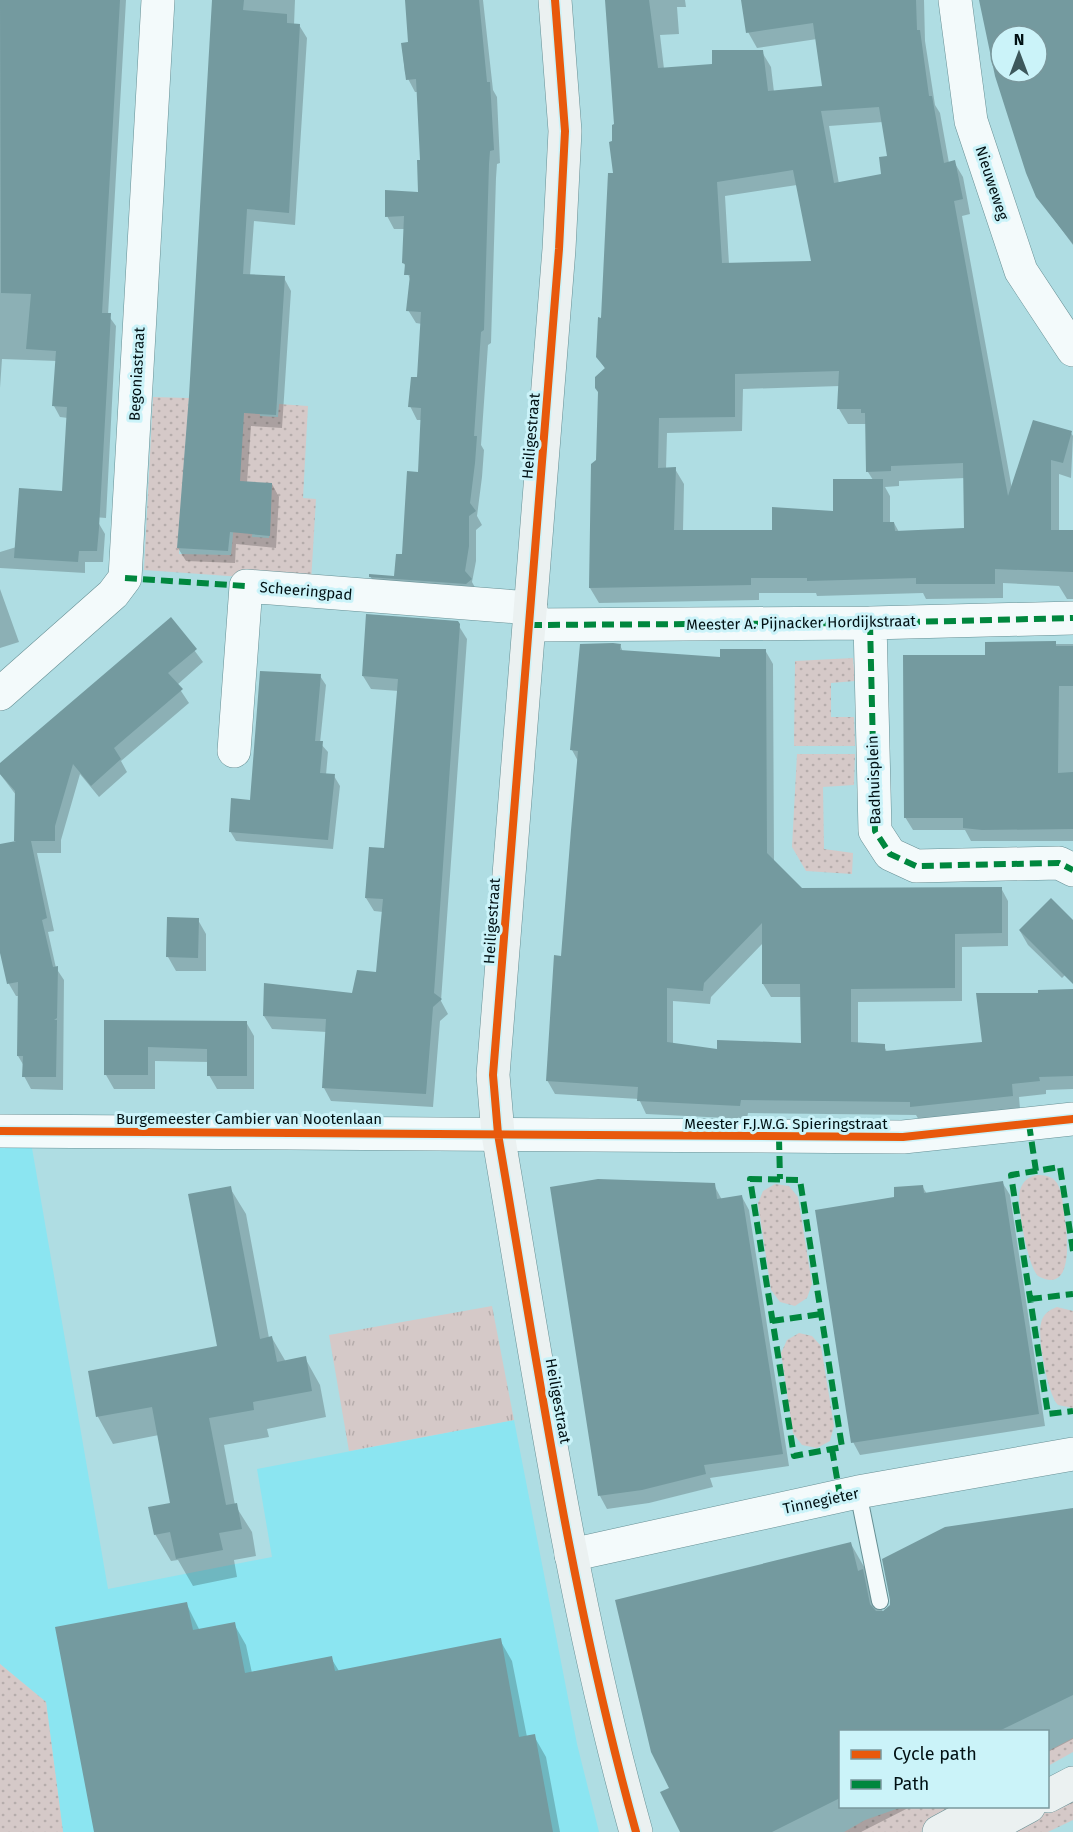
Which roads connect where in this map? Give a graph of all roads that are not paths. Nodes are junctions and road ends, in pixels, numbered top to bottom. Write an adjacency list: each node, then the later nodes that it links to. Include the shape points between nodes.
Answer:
1 (158, 0): 8 (street, Begoniastraat, via 125,578 113,594)
2 (555, 0): 5 (street, Heiligestraat, via 564,143 560,249)
3 (955, 0): 4 (street, Nieuweweg, via 971,121 1021,271)
4 (1073, 350)
5 (530, 616): 7 (street, Meester A. Pijnacker Hordijkstraat); 9 (street, Scheeringpad, via 246,586); 13 (street, Heiligestraat, via 493,1075)
6 (1073, 618): 7 (street, Meester A. Pijnacker Hordijkstraat)
7 (870, 623): 10 (street, Badhuisplein, via 875,831 891,854 916,866 1059,863)
8 (0, 694)
9 (234, 751)
10 (1073, 870)
11 (1073, 1119): 13 (street, Meester F.J.W.G. Spieringstraat, via 903,1137)
12 (0, 1131): 13 (street, Burgemeester Cambier van Nootenlaan)
13 (498, 1134): 16 (street, Heiligestraat)
14 (1073, 1454): 15 (street, Tinnegieter)
15 (858, 1492): 16 (street, Tinnegieter); 17 (lane)
16 (571, 1555): 24 (street, Heiligestraat, via 610,1741)
17 (880, 1601)
18 (1073, 1761): 19 (street)
19 (1049, 1773)
20 (1073, 1783): 21 (street)
21 (1049, 1795)
22 (983, 1808): 25 (street)
23 (1025, 1808): 26 (street)
24 (636, 1832)
25 (939, 1832)
26 (981, 1832)

